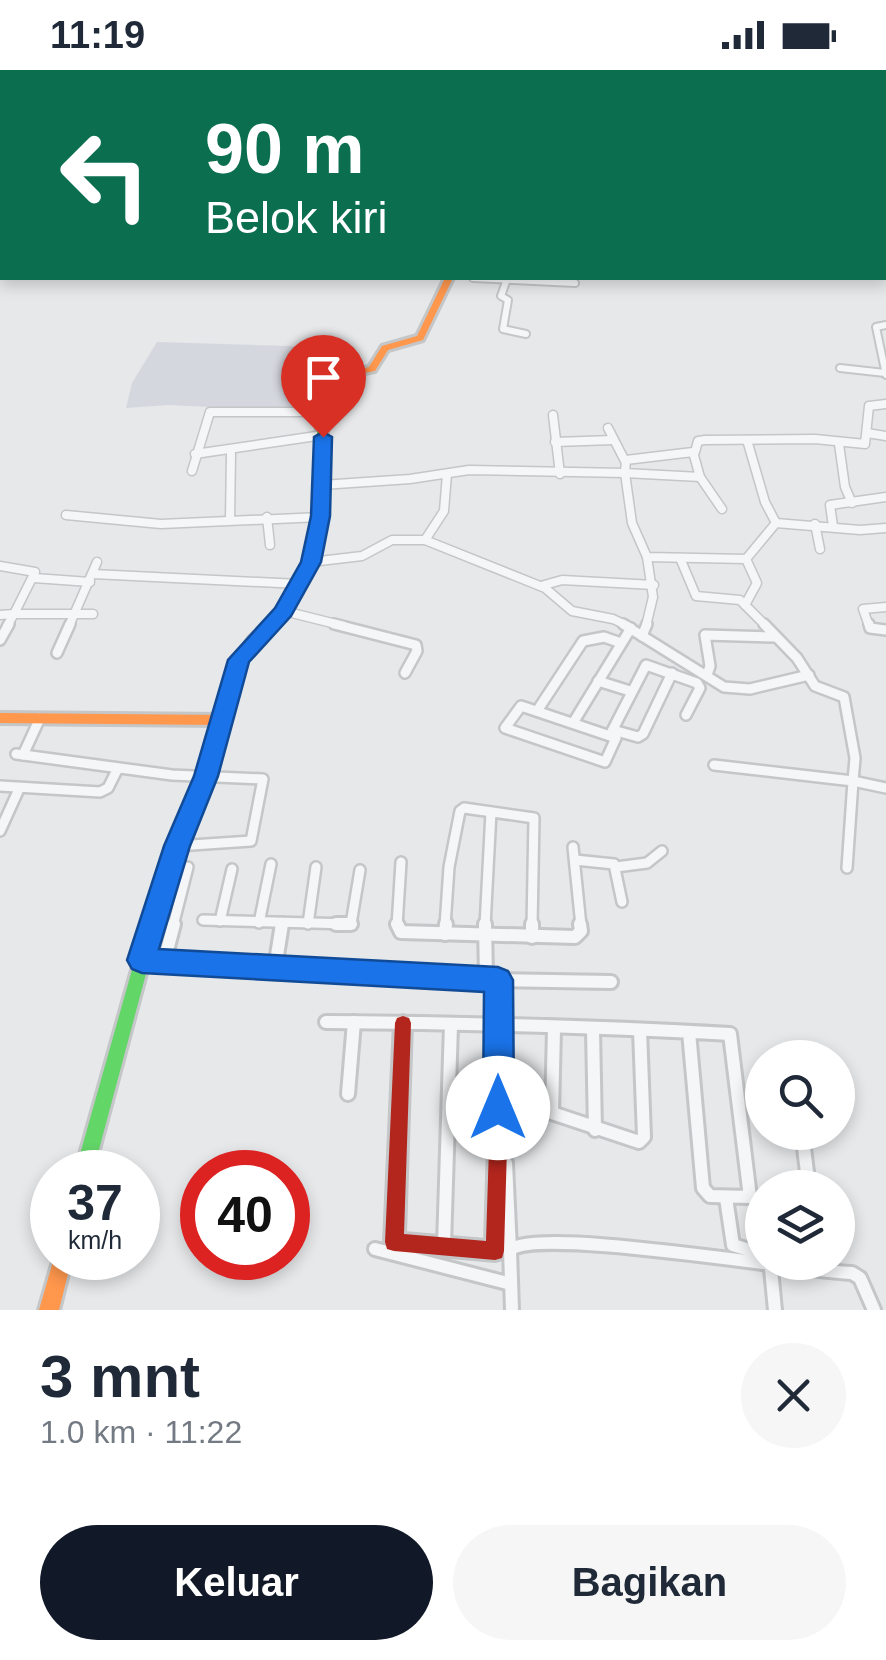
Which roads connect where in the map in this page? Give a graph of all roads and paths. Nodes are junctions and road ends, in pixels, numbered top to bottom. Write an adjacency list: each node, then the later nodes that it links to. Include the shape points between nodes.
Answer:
1 (448, 280): 9 (street, via 420,338 388,346 375,361 335,382 323,394)
2 (507, 280): 3 (street); 5 (street, via 503,329)
3 (575, 283)
4 (886, 325): 7 (street, via 876,327)
5 (526, 334)
6 (840, 368): 7 (street)
7 (886, 374)
8 (886, 404): 12 (street, via 870,406)
9 (321, 412): 13 (street); 20 (street, via 210,412)
10 (552, 414): 17 (street)
11 (608, 428): 15 (street)
12 (868, 433): 14 (street); 18 (street, via 864,444)
13 (323, 434): 20 (street); 28 (street)
14 (886, 436)
15 (613, 440): 17 (street); 22 (street)
16 (747, 440): 18 (street); 19 (street, via 700,440); 36 (street)
17 (555, 442): 25 (street)
18 (839, 444): 30 (street)
19 (695, 452): 22 (street); 27 (street)
20 (195, 454): 23 (street)
21 (232, 454): 35 (street)
22 (625, 461): 26 (street)
23 (192, 470)
24 (447, 474): 25 (street); 28 (street); 40 (street, via 438,528)
25 (560, 474): 26 (street)
26 (624, 475): 27 (street); 43 (street, via 633,531)
27 (700, 477): 31 (street)
28 (322, 485): 33 (street)
29 (886, 497): 30 (street)
30 (852, 503): 38 (street, via 830,505)
31 (722, 509)
32 (66, 515): 35 (street, via 123,523)
33 (320, 516): 34 (street); 47 (street)
34 (267, 517): 35 (street); 41 (street)
35 (230, 520)
36 (776, 523): 37 (street); 45 (street)
37 (815, 524): 38 (street); 42 (street)
38 (833, 526): 39 (street)
39 (886, 528)
40 (425, 540): 47 (street, via 392,540 358,556); 52 (street)
41 (270, 545)
42 (820, 549)
43 (647, 557): 44 (street); 53 (street)
44 (680, 558): 45 (street); 54 (street, via 696,596)
45 (746, 559): 54 (street, via 756,583)
46 (96, 562): 50 (street)
47 (311, 562): 51 (street)
48 (0, 566): 49 (street, via 33,571)
49 (34, 578): 50 (street); 58 (street)
50 (91, 578): 51 (street); 57 (street)
51 (299, 584): 56 (street)
52 (541, 586): 53 (street, via 562,580); 61 (street, via 572,611)
53 (654, 586): 63 (street, via 654,610)
54 (745, 605): 64 (street)
55 (886, 606): 62 (street, via 864,609 870,628)
56 (284, 612): 68 (street, via 416,645); 78 (street, via 239,660)
57 (77, 613): 58 (street); 59 (street); 67 (street)
58 (14, 614): 60 (street); 65 (street)
59 (93, 614)
60 (0, 615)
61 (631, 628): 63 (street); 66 (street)
62 (886, 630)
63 (642, 636): 71 (street)
64 (776, 637): 70 (street); 71 (street, via 705,635)
65 (0, 640)
66 (622, 643): 72 (street); 74 (street, via 600,636 583,641)
67 (57, 653)
68 (405, 672)
69 (672, 673): 73 (street, via 644,666); 75 (street, via 700,688); 80 (street, via 644,734)
70 (808, 675): 71 (street, via 741,690); 84 (street, via 818,688 844,696)
71 (707, 676)
72 (598, 681): 73 (street); 79 (street)
73 (630, 691): 80 (street)
74 (538, 712): 79 (street); 80 (street, via 518,706 505,728 600,762 616,741)
75 (686, 715)
76 (0, 718): 77 (street)
77 (40, 718): 78 (street); 82 (street, via 20,755)
78 (223, 720): 83 (street)
79 (572, 723): 80 (street)
80 (611, 732)
81 (714, 764): 84 (street)
82 (118, 768): 83 (street); 86 (street, via 100,792)
83 (206, 776): 91 (street); 91 (street, via 263,779 251,841)
84 (853, 781): 87 (street); 99 (street)
85 (0, 786): 86 (street)
86 (18, 788): 90 (street)
87 (886, 788)
88 (491, 812): 89 (street); 109 (street, via 460,811 448,867); 111 (street)
89 (534, 818): 102 (street)
90 (0, 831)
91 (177, 846): 113 (street)
92 (662, 851): 98 (street, via 646,864)
93 (574, 853): 98 (street); 110 (street)
94 (401, 862): 109 (street, via 397,929)
95 (271, 864): 106 (street)
96 (188, 867): 114 (street)
97 (316, 867): 108 (street)
98 (616, 868): 103 (street)
99 (847, 868)
100 (232, 869): 105 (street)
101 (360, 870): 108 (street, via 353,923)
102 (534, 874): 112 (street)
103 (622, 902)
104 (203, 920): 105 (street)
105 (220, 921): 106 (street)
106 (259, 923): 107 (street)
107 (282, 924): 108 (street); 115 (street)
108 (308, 924)
109 (445, 934): 111 (street)
110 (579, 935): 112 (street)
111 (485, 936): 112 (street); 116 (street)
112 (532, 937)
113 (142, 960): 114 (street); 131 (street)
114 (164, 962): 115 (street)
115 (275, 968): 116 (street)
116 (492, 979): 117 (street); 122 (street)
117 (611, 982)
118 (326, 1022): 119 (street)
119 (354, 1022): 120 (street); 127 (street)
120 (403, 1023): 121 (street); 134 (street, via 390,1232 394,1242)
121 (452, 1025): 122 (street); 134 (street)
122 (499, 1026): 123 (street); 128 (street)
123 (554, 1028): 124 (street); 129 (street, via 552,1114)
124 (593, 1030): 125 (street); 129 (street)
125 (640, 1030): 126 (street); 130 (street)
126 (688, 1032): 132 (street, via 703,1188); 133 (street, via 733,1037 752,1194)
127 (348, 1094)
128 (498, 1108): 136 (street, via 505,1121)
129 (595, 1130): 130 (street, via 636,1142)
130 (644, 1137)
131 (90, 1150)
132 (710, 1196): 133 (street)
133 (726, 1198): 137 (street, via 732,1245)
134 (444, 1245): 136 (street)
135 (375, 1248): 142 (street)
136 (504, 1249): 138 (street, via 589,1242); 142 (street)
137 (745, 1249)
138 (745, 1261)
139 (855, 1275): 146 (street)
140 (57, 1280): 143 (street)
141 (775, 1280): 145 (street)
142 (511, 1284): 144 (street)
143 (49, 1310)
144 (512, 1310)
145 (776, 1310)
146 (874, 1310)

